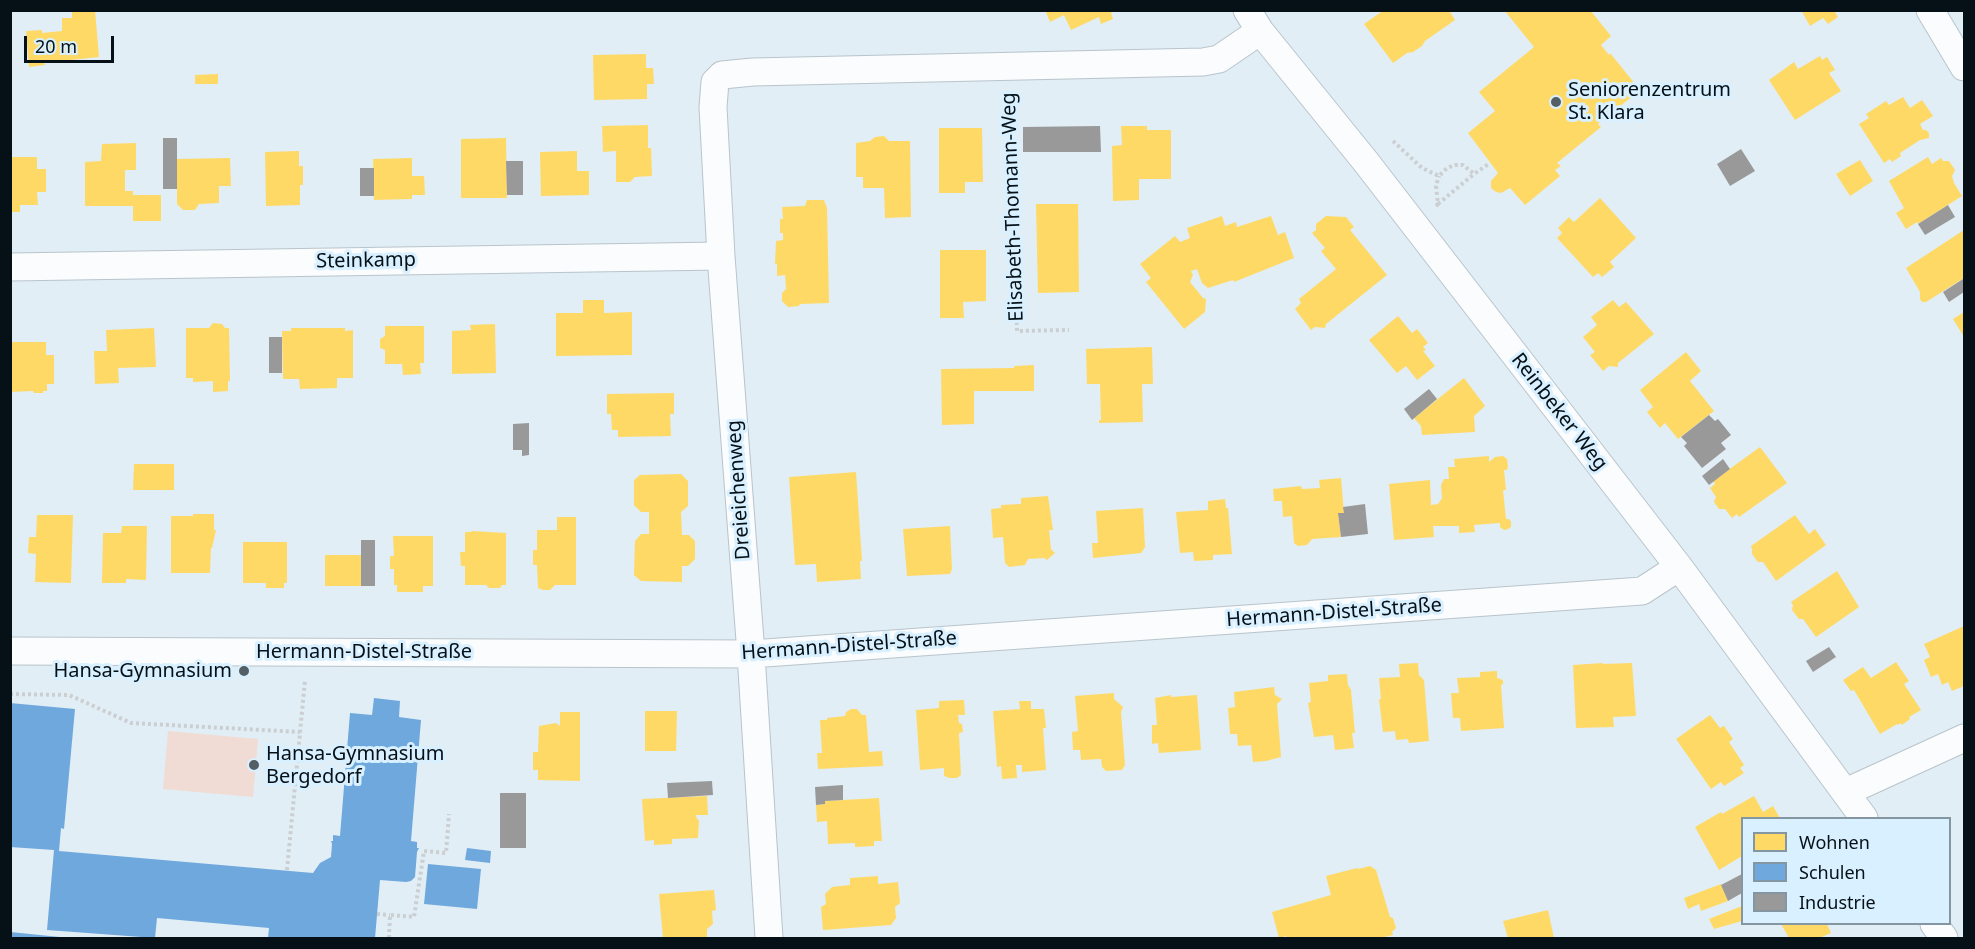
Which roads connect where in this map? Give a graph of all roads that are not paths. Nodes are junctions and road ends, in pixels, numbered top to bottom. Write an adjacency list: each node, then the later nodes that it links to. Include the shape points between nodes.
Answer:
1 (1930, 10): 3 (street)
2 (1254, 21): 4 (street, Elisabeth-Thomann-Weg, via 1219,59 1203,62); 7 (street, Reinbeker Weg)
3 (1965, 67)
4 (753, 72): 5 (street, Dreieichenweg, via 722,75 714,87)
5 (721, 255): 6 (street, Steinkamp); 9 (street, Dreieichenweg)
6 (10, 267)
7 (1679, 567): 9 (street, Hermann-Distel-Straße, via 1642,591); 11 (street, Reinbeker Weg)
8 (10, 651): 9 (street, Hermann-Distel-Straße)
9 (751, 654): 14 (street, Dreieichenweg)
10 (1965, 738): 11 (street)
11 (1846, 792): 12 (street, Reinbeker Weg)
12 (1863, 817)
13 (1935, 925): 15 (street)
14 (769, 939)
15 (1944, 939)

